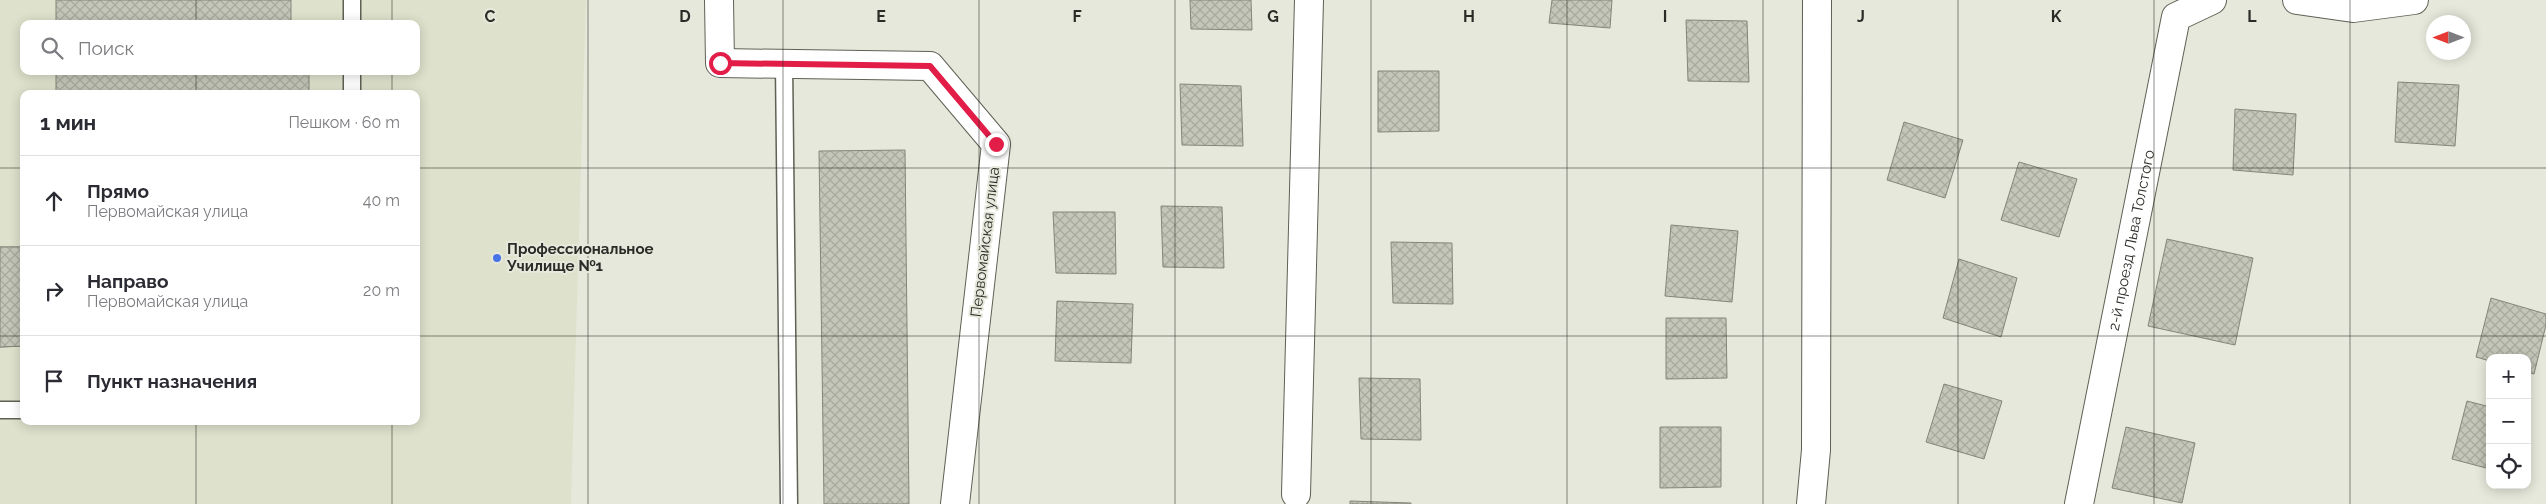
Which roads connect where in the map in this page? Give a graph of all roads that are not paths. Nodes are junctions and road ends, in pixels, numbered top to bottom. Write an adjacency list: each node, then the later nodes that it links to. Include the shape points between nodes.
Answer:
1 (352, 0): 8 (lane)
2 (719, 0): 9 (street, Первомайская улица, via 720,63)
3 (1309, 0): 14 (street)
4 (1817, 0): 17 (street, via 1816,441)
5 (2212, 0): 18 (street, 2-й проезд Льва Толстого, via 2176,16)
6 (2297, 0): 7 (street, via 2353,8)
7 (2414, 0)
8 (352, 20)
9 (784, 64): 15 (lane); 16 (street, Первомайская улица, via 930,66 996,144)
10 (352, 75): 11 (lane)
11 (352, 90)
12 (0, 410): 13 (lane)
13 (20, 410)
14 (1296, 494)
15 (789, 504)
16 (955, 504)
17 (1811, 504)
18 (2079, 504)

